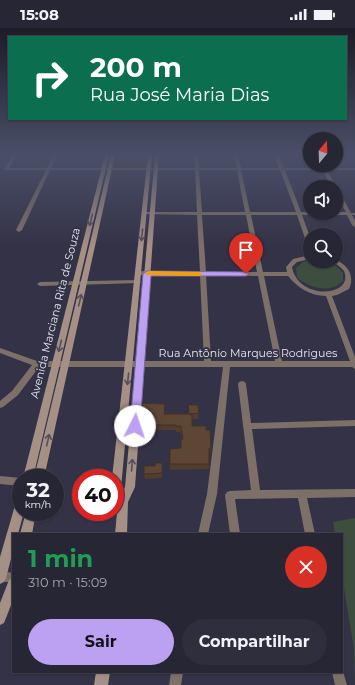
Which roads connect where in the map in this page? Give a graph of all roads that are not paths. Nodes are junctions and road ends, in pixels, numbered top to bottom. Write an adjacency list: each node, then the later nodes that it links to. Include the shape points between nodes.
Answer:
1 (40, 186): 16 (street)
2 (103, 186): 25 (street, Avenida Marciana Rita de Souza)
3 (151, 186): 9 (street)
4 (198, 186): 10 (street)
5 (242, 186): 8 (street)
6 (288, 186): 11 (street)
7 (343, 203): 12 (street)
8 (247, 213): 10 (street); 11 (street); 21 (street)
9 (148, 214): 10 (street); 19 (street); 24 (street, one-way to 24)
10 (199, 214): 20 (street)
11 (298, 214): 12 (street); 15 (street)
12 (349, 214): 13 (street); 14 (street)
13 (355, 214)
14 (355, 225)
15 (304, 228)
16 (19, 230)
17 (303, 259): 22 (street, via 292,264)
18 (343, 266): 23 (street)
19 (147, 274): 20 (street); 24 (street); 33 (street)
20 (202, 274): 21 (street); 34 (street)
21 (260, 274): 22 (street); 36 (street)
22 (289, 274): 27 (street, via 299,286)
23 (353, 274): 27 (street, via 350,285 345,290)
24 (138, 278): 25 (street); 32 (street)
25 (80, 283): 26 (street); 30 (street, Avenida Marciana Rita de Souza, one-way to 30); 31 (street, Avenida Marciana Rita de Souza, one-way to 25)
26 (40, 284)
27 (328, 294): 37 (street)
28 (0, 350): 29 (street, Rua Antônio Marques Rodrigues)
29 (37, 364): 30 (street, Rua Antônio Marques Rodrigues); 39 (street, via 15,393)
30 (56, 364): 31 (street, Rua Antônio Marques Rodrigues); 42 (street, Avenida Marciana Rita de Souza)
31 (65, 364): 32 (street, Rua Antônio Marques Rodrigues); 43 (street, Avenida Marciana Rita de Souza, one-way to 31)
32 (129, 364): 33 (street, Rua Antônio Marques Rodrigues); 44 (street, one-way to 44)
33 (140, 364): 34 (street, Rua Antônio Marques Rodrigues); 50 (street, one-way to 33, via 130,487)
34 (208, 364): 35 (street, Rua Antônio Marques Rodrigues)
35 (227, 364): 36 (street, Rua Antônio Marques Rodrigues); 57 (street, via 212,494)
36 (279, 364): 37 (street, Rua Antônio Marques Rodrigues)
37 (355, 364)
38 (242, 384): 41 (street)
39 (0, 405)
40 (355, 423): 41 (street)
41 (247, 426): 49 (street)
42 (30, 469)
43 (41, 469)
44 (118, 469)
45 (0, 480): 46 (street)
46 (12, 481)
47 (355, 493): 48 (street)
48 (302, 494): 49 (street); 59 (street)
49 (256, 495): 58 (street, via 230,496)
50 (124, 500)
51 (16, 521): 54 (street)
52 (29, 521): 55 (street)
53 (122, 521): 56 (street)
54 (12, 533)
55 (26, 533)
56 (121, 533)
57 (203, 533)
58 (235, 533)
59 (310, 533)
60 (12, 534): 61 (street)
61 (0, 577): 62 (street)
62 (12, 578)
63 (12, 587): 64 (street)
64 (0, 619)
65 (103, 673): 68 (street)
66 (177, 673): 69 (street)
67 (338, 673): 70 (street)
68 (101, 685)
69 (175, 685)
70 (341, 685)

